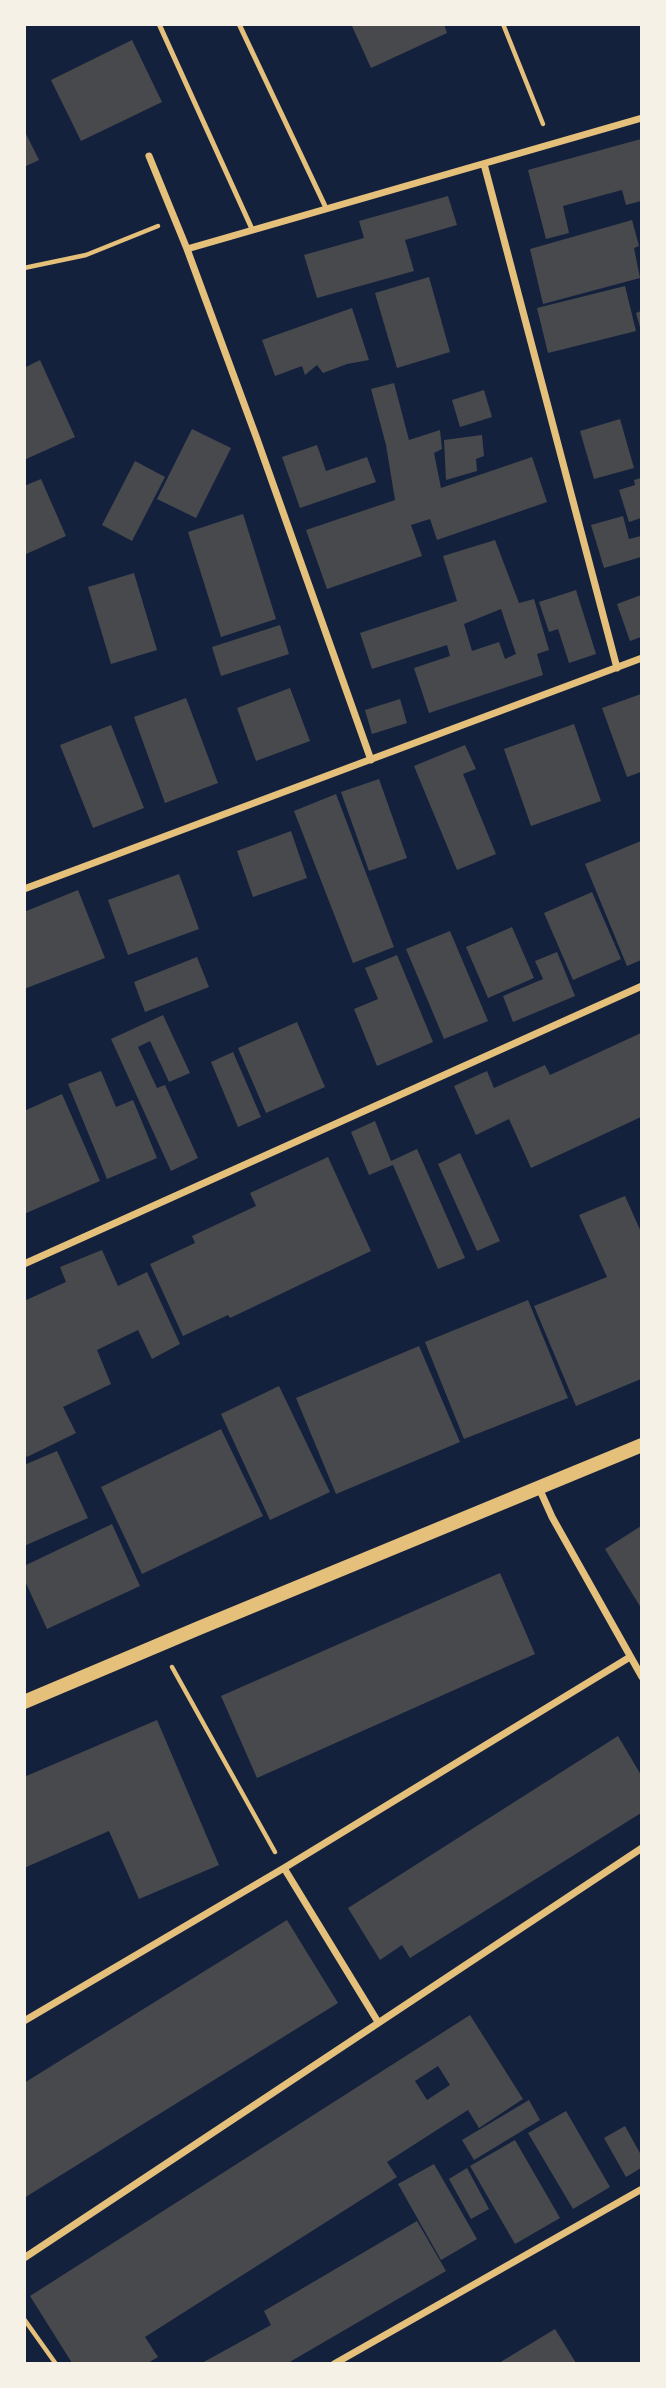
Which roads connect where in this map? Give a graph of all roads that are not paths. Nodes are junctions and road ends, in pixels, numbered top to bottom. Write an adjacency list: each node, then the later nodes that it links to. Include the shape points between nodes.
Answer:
1 (159, 24): 7 (lane)
2 (239, 24): 6 (lane)
3 (642, 118): 5 (street)
4 (149, 156): 8 (street)
5 (484, 164): 6 (street); 10 (street)
6 (326, 208): 7 (street)
7 (252, 229): 8 (street)
8 (187, 249): 11 (street)
9 (642, 658): 10 (street)
10 (617, 668): 11 (street)
11 (370, 760): 12 (street)
12 (24, 889)
13 (642, 986): 14 (street)
14 (24, 1264)
15 (642, 1445): 16 (main road)
16 (539, 1489): 17 (street); 19 (main road)
17 (630, 1657): 18 (street); 21 (street)
18 (642, 1677)
19 (26, 1698)
20 (642, 1848): 23 (street)
21 (284, 1868): 22 (street); 23 (street)
22 (24, 2021)
23 (378, 2022): 25 (street)
24 (642, 2189): 26 (street)
25 (24, 2258)
26 (334, 2364)

